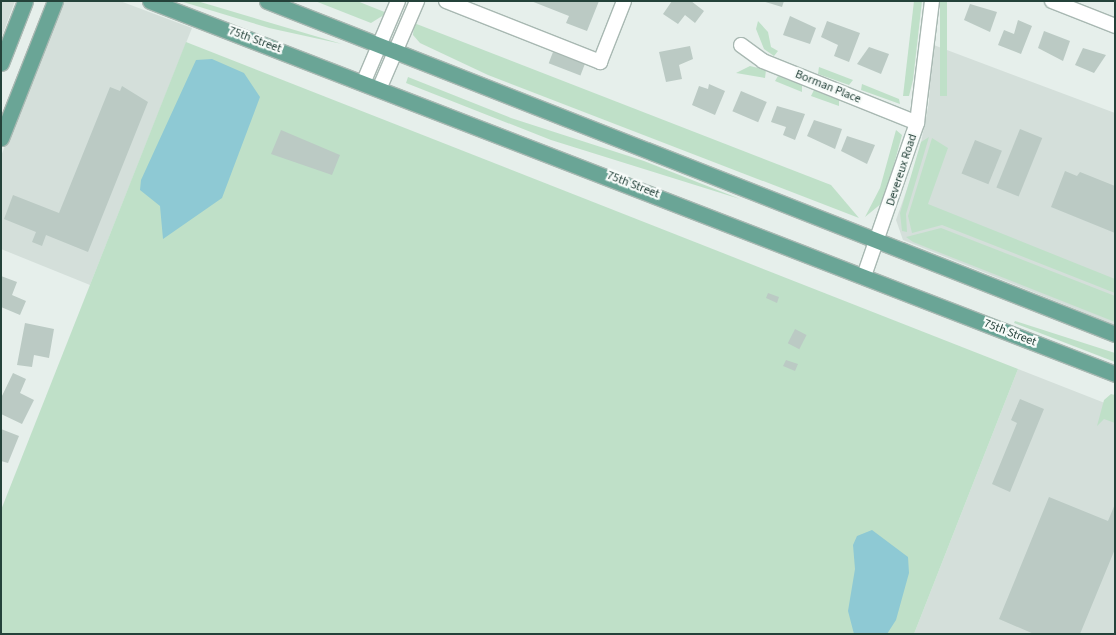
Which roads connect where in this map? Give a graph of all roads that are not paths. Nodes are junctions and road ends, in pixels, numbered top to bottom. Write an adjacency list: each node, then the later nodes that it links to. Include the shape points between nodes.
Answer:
1 (25, 1): 15 (main road)
2 (55, 1): 19 (main road)
3 (150, 1): 16 (main road, 75th Street)
4 (267, 1): 12 (main road)
5 (398, 1): 12 (street)
6 (417, 1): 14 (street)
7 (446, 1): 8 (street, via 600,62)
8 (624, 1)
9 (932, 1): 18 (street, Devereux Road)
10 (1052, 1): 11 (street)
11 (1115, 26)
12 (380, 45): 14 (main road); 16 (street)
13 (742, 45): 18 (street, Borman Place, via 763,61)
14 (395, 51): 17 (street); 20 (main road)
15 (1, 63)
16 (364, 81): 17 (main road, 75th Street)
17 (380, 87): 21 (main road, 75th Street)
18 (917, 123): 20 (street, Devereux Road)
19 (1, 138)
20 (878, 240): 21 (street, Devereux Road); 22 (main road)
21 (864, 276): 23 (main road, 75th Street)
22 (1115, 334)
23 (1115, 374)

